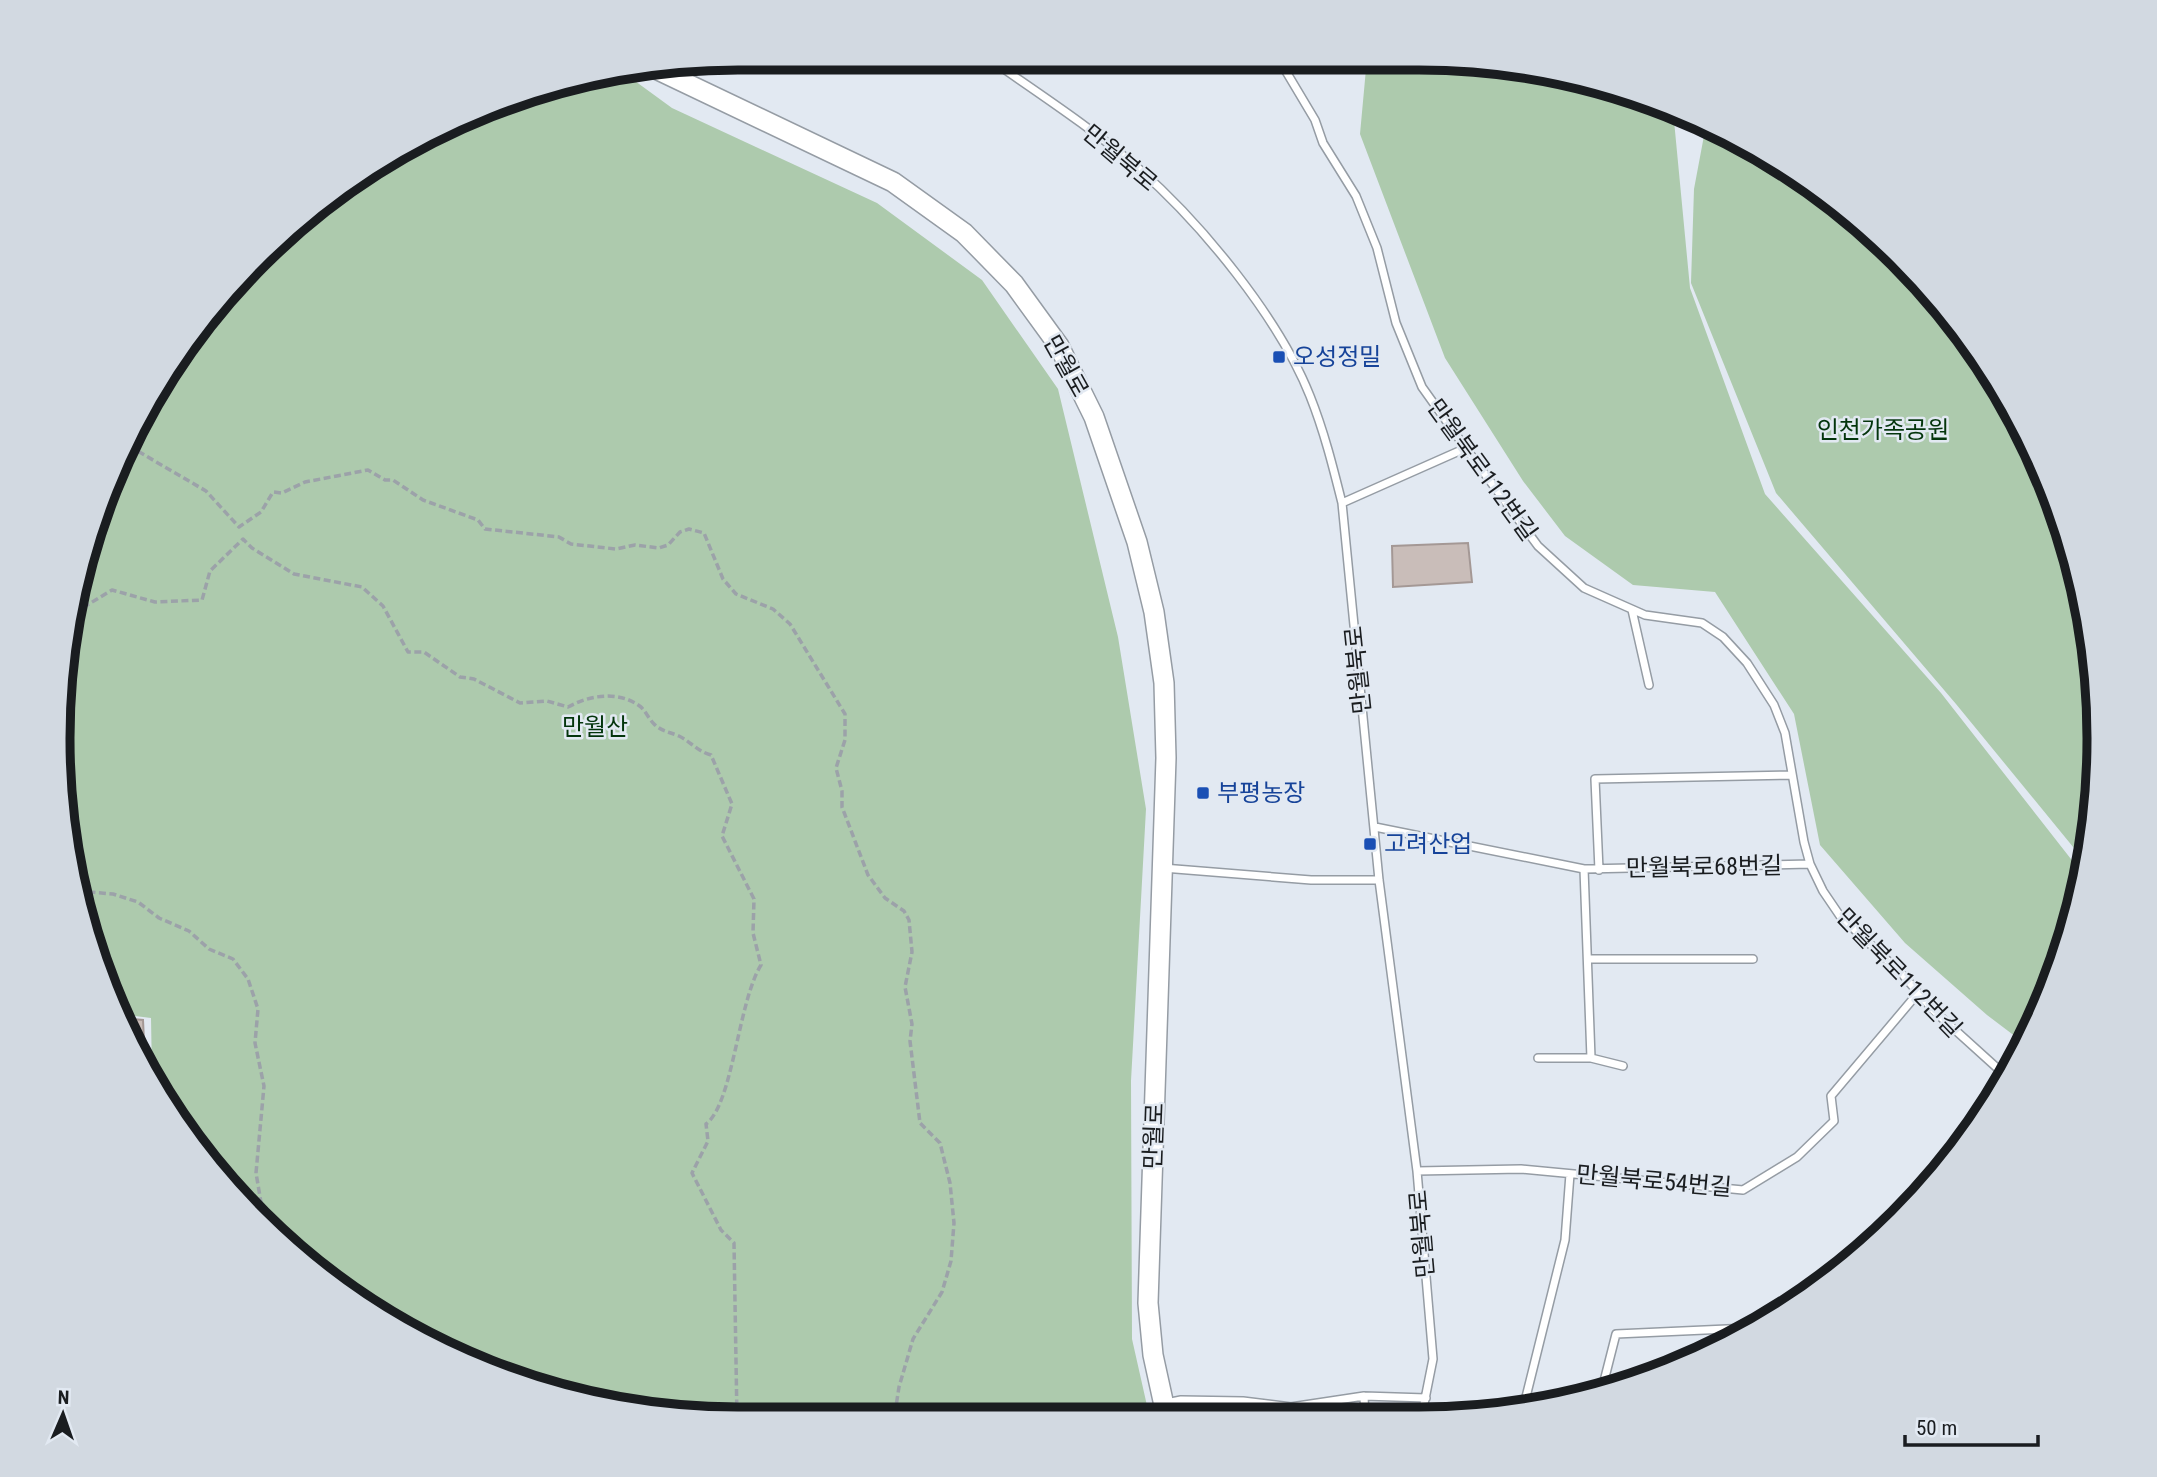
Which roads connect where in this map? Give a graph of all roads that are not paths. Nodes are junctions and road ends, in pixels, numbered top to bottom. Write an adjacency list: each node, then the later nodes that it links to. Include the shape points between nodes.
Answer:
1 (1004, 70): 5 (lane, 만월북로, via 1138,168 1199,230 1257,302 1310,394)
2 (1285, 70): 4 (lane, 만월북로112번길, via 1315,120 1322,143 1356,196 1377,248 1396,323 1422,387)
3 (667, 74): 11 (street, 만월로, via 892,182 964,233 1014,284 1059,346 1094,417 1137,542 1154,612 1164,683)
4 (1466, 448): 5 (lane); 6 (lane, 만월북로112번길, via 1538,547 1584,588)
5 (1342, 503): 9 (lane, 만월북로)
6 (1632, 610): 7 (lane); 8 (lane, 만월북로112번길, via 1702,623 1723,637 1747,663 1774,705 1785,733)
7 (1649, 685)
8 (1792, 775): 10 (lane, 만월북로112번길); 13 (lane, 만월북로68번길, via 1595,779)
9 (1375, 827): 12 (lane, 만월북로68번길); 14 (lane, 만월북로)
10 (1810, 864): 13 (lane, 만월북로68번길); 17 (lane, 만월북로112번길, via 1840,916)
11 (1163, 867): 14 (lane, via 1311,880); 29 (street, 만월로, via 1148,1303)
12 (1584, 870): 13 (lane, 만월북로68번길); 15 (lane)
13 (1599, 870)
14 (1379, 880): 22 (lane, 만월북로)
15 (1588, 959): 16 (lane); 19 (lane)
16 (1753, 959)
17 (1919, 993): 21 (lane, 만월북로112번길); 23 (lane, 만월북로54번길, via 1831,1096 1834,1121 1797,1157 1743,1190)
18 (1538, 1058): 19 (lane)
19 (1591, 1058): 20 (lane)
20 (1623, 1066)
21 (1999, 1069)
22 (1417, 1171): 23 (lane, 만월북로54번길, via 1521,1169); 27 (lane, 만월북로, via 1433,1359)
23 (1570, 1174): 28 (lane, via 1565,1240)
24 (1731, 1329): 25 (lane, via 1616,1334)
25 (1604, 1380)
26 (1364, 1396): 27 (lane, 만월로); 31 (lane, 만월로); 33 (lane)
27 (1426, 1398): 34 (lane, 만월북로)
28 (1526, 1398)
29 (1164, 1407)
30 (1172, 1407): 32 (lane, 만월로, via 1181,1400 1231,1400)
31 (1291, 1407)
32 (1291, 1407)
33 (1364, 1407)
34 (1424, 1407)

